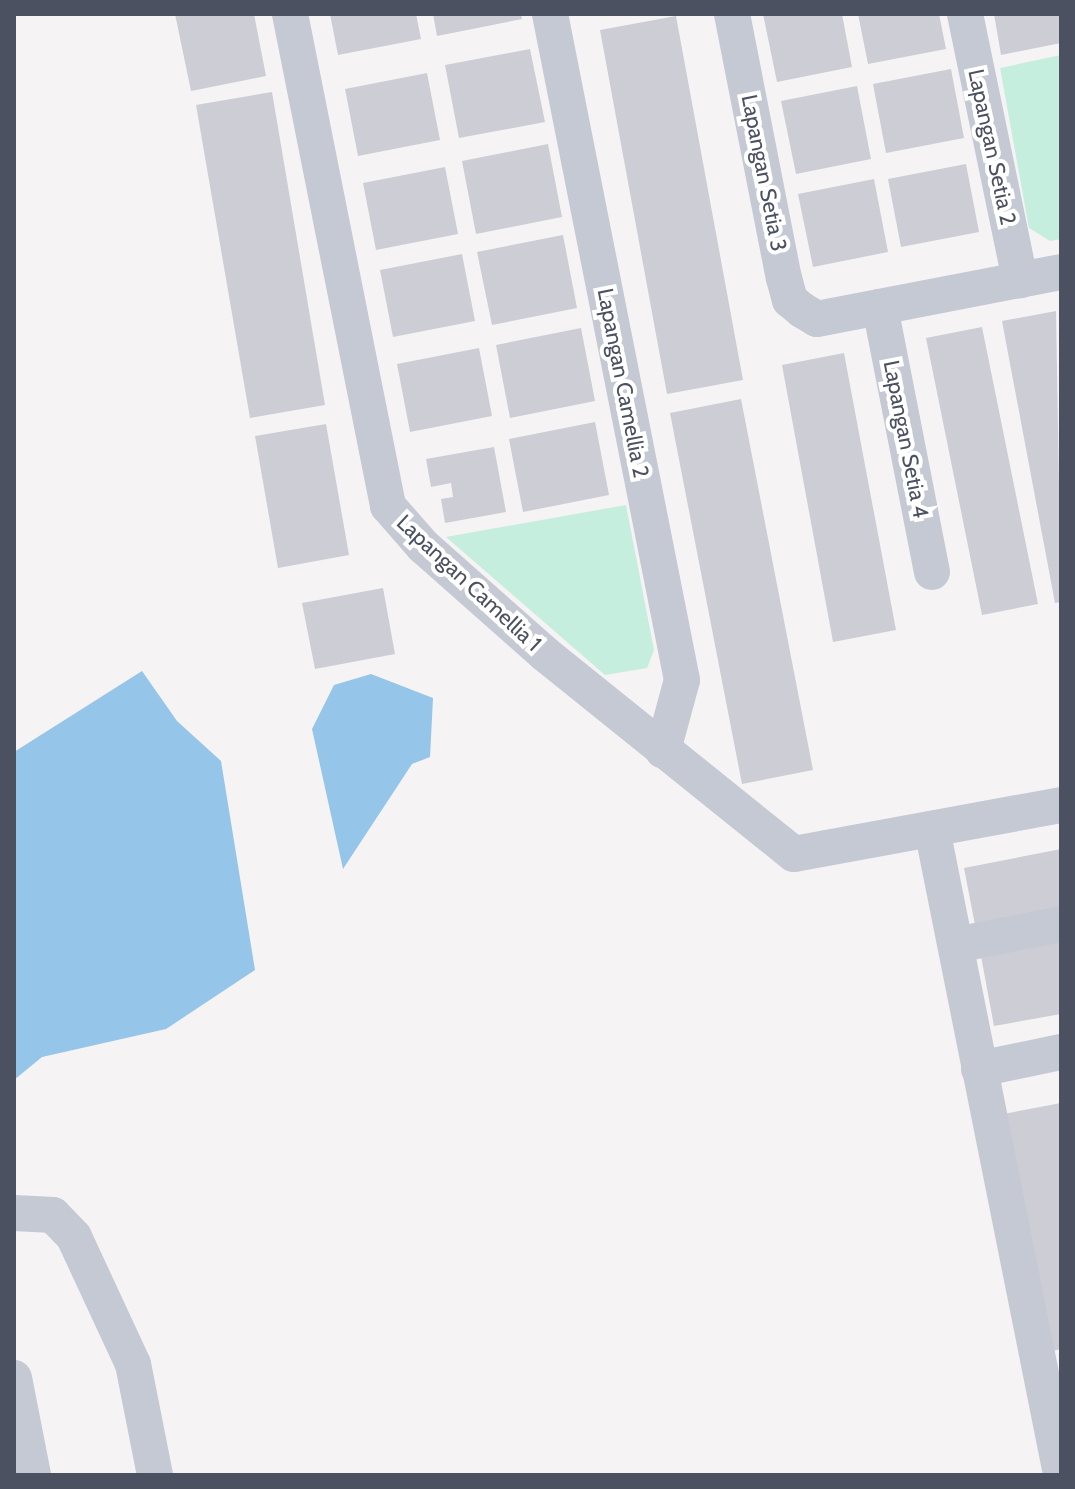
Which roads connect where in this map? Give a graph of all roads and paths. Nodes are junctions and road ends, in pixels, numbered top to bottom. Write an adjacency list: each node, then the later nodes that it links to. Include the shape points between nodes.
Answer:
1 (290, 14): 9 (street, Lapangan Camellia 1, via 388,506 478,595)
2 (550, 14): 9 (street, Lapangan Camellia 2, via 682,680)
3 (732, 14): 7 (street, Lapangan Setia 3, via 790,300 817,319)
4 (965, 14): 6 (street, Lapangan Setia 2)
5 (1061, 272): 6 (street)
6 (1020, 280): 7 (street)
7 (880, 307): 8 (street, Lapangan Setia 4)
8 (932, 572)
9 (663, 750): 11 (street, Lapangan Camellia 1, via 794,854)
10 (1061, 805): 11 (street, Lapangan Camellia 1)
11 (932, 829): 13 (street)
12 (1061, 924): 13 (street)
13 (956, 945): 15 (street)
14 (1061, 1052): 15 (street)
15 (979, 1069): 18 (street)
16 (14, 1213): 20 (street, via 53,1215 74,1237 133,1364)
17 (14, 1378): 19 (street)
18 (1061, 1474)
19 (33, 1475)
20 (155, 1475)

